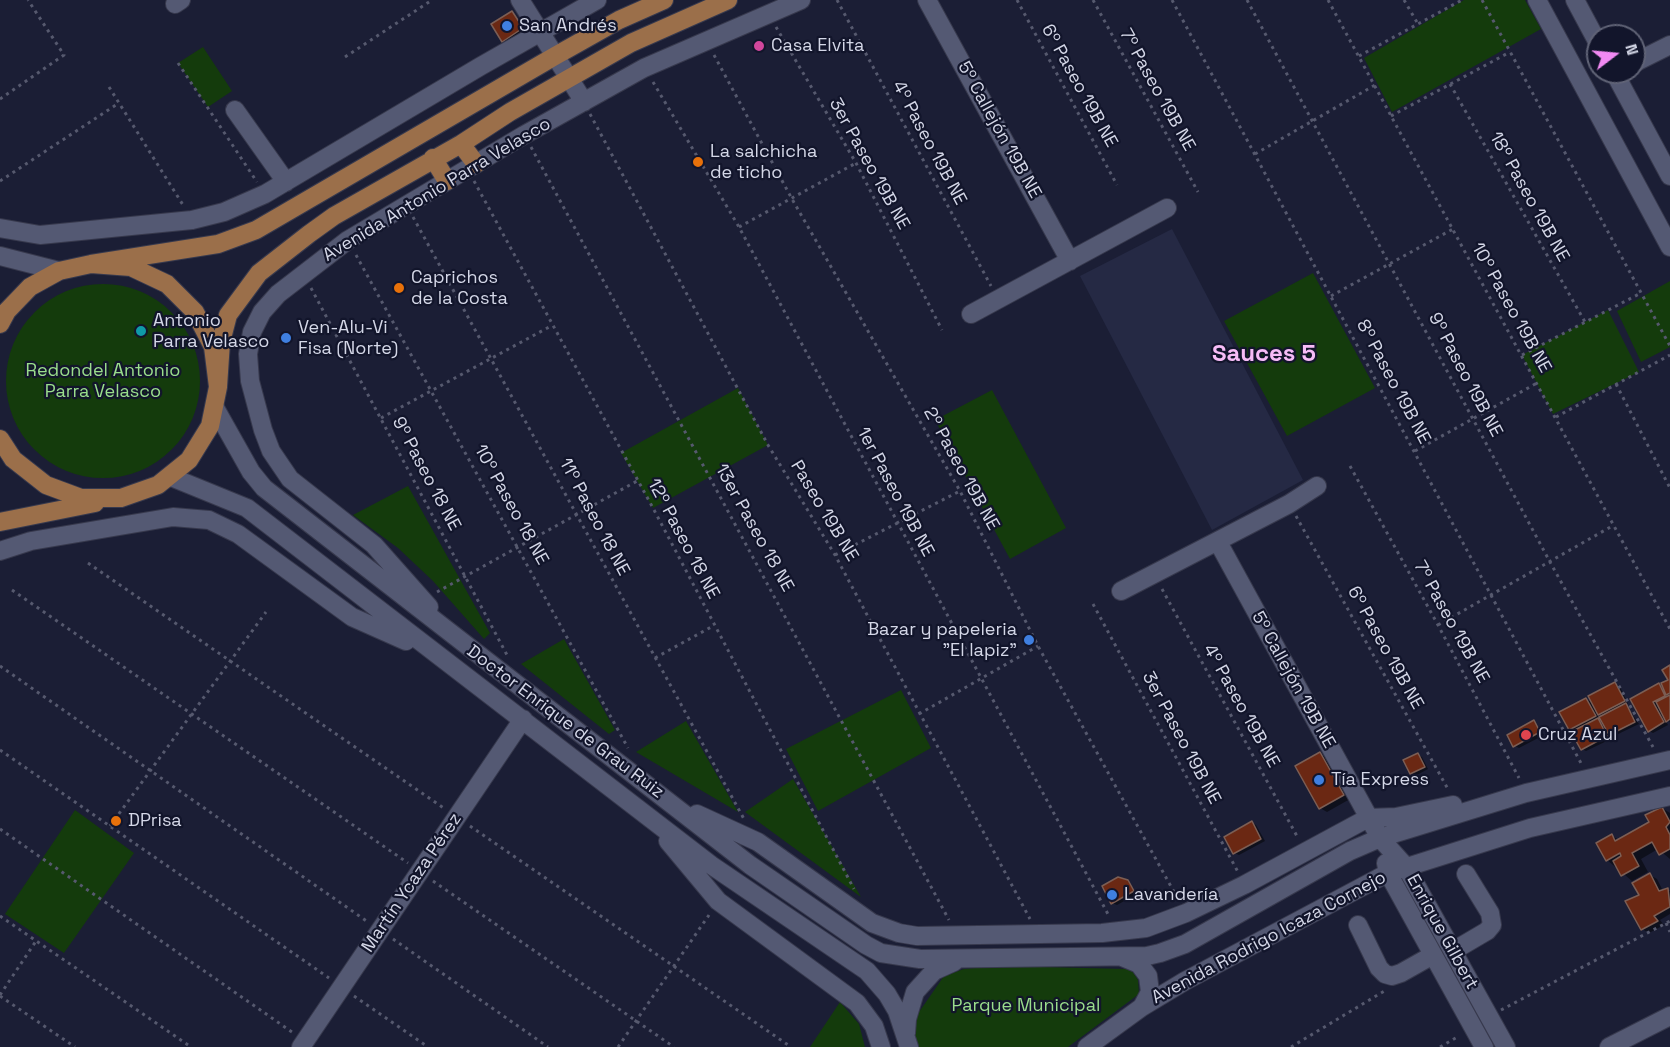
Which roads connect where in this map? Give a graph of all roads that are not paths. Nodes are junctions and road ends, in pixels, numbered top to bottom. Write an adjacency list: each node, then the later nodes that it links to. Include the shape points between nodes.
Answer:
1 (520, 0): 10 (street)
2 (597, 0): 10 (street)
3 (664, 0): 12 (main road)
4 (728, 0): 14 (main road, Avenida Antonio Parra Velasco, via 631,43)
5 (801, 0): 16 (street, Avenida Antonio Parra Velasco, via 644,68)
6 (927, 0): 28 (street, 5º Callejón 19B NE)
7 (1537, 0): 26 (street)
8 (1575, 0): 9 (street)
9 (1588, 24)
10 (540, 32): 12 (street); 23 (street)
11 (1670, 45): 13 (street)
12 (555, 56): 14 (street); 29 (main road, via 256,230 218,243)
13 (1646, 57)
14 (569, 78): 16 (street); 18 (main road, Avenida Antonio Parra Velasco)
15 (1622, 84): 21 (street)
16 (584, 102): 20 (street, Avenida Antonio Parra Velasco)
17 (235, 110): 23 (street)
18 (461, 144): 19 (main road, Avenida Antonio Parra Velasco); 20 (main road)
19 (433, 158): 22 (main road); 33 (main road, Avenida Antonio Parra Velasco, via 334,216 259,273 239,298 224,327)
20 (471, 167): 22 (street, Avenida Antonio Parra Velasco)
21 (1670, 176)
22 (447, 181): 43 (street, Avenida Antonio Parra Velasco, via 348,240 278,294 262,312 252,332 248,354 262,430 276,459 290,478 374,545)
23 (286, 182): 25 (street, via 224,212 192,220 40,235)
24 (1167, 208): 28 (street)
25 (0, 228)
26 (1670, 247)
27 (0, 256): 30 (street)
28 (1070, 261): 31 (street)
29 (91, 264): 30 (main road); 33 (main road, via 131,267 167,284 195,312 213,347)
30 (59, 271): 32 (main road, via 30,287)
31 (971, 314)
32 (0, 324)
33 (218, 387): 34 (main road)
34 (215, 408): 36 (main road, via 210,426 189,460); 43 (street, Doctor Enrique de Grau Ruiz, via 264,488)
35 (0, 439): 38 (main road, via 13,459 46,485 81,498)
36 (171, 477): 38 (main road); 44 (street, Doctor Enrique de Grau Ruiz, via 246,508)
37 (1317, 486): 40 (street)
38 (121, 498): 39 (main road)
39 (0, 522)
40 (1218, 542): 42 (street); 51 (street, 5º Callejón 19B NE)
41 (0, 551): 44 (street, via 31,541 173,517 209,520 238,534 352,617)
42 (1121, 591)
43 (458, 640): 49 (street, Doctor Enrique de Grau Ruiz)
44 (431, 652): 45 (street, Doctor Enrique de Grau Ruiz)
45 (523, 719): 50 (street, Doctor Enrique de Grau Ruiz); 64 (street, Martín Ycaza Pérez)
46 (1665, 760): 48 (street, Avenida Rodrigo Icaza Cornejo)
47 (1670, 796): 53 (street, Avenida Rodrigo Icaza Cornejo, via 1530,828)
48 (1498, 801): 51 (street, Avenida Rodrigo Icaza Cornejo); 52 (street, Avenida Rodrigo Icaza Cornejo)
49 (670, 802): 51 (street, Avenida Rodrigo Icaza Cornejo, via 758,842 872,922 917,936 1038,935 1146,928 1244,885); 60 (street, Doctor Enrique de Grau Ruiz, via 750,865 866,945 903,958)
50 (648, 816): 63 (street, Doctor Enrique de Grau Ruiz, via 711,865 867,971 887,994); 65 (street, Doctor Enrique de Grau Ruiz, via 718,901 857,1003 874,1026)
51 (1368, 818): 52 (street, 5º Callejón 19B NE)
52 (1380, 838): 53 (street, Enrique Gilbert); 54 (street, Enrique Gilbert); 59 (street, Avenida Rodrigo Icaza Cornejo, via 1185,944 1147,956)
53 (1406, 867): 54 (street, Avenida Rodrigo Icaza Cornejo); 57 (street, Enrique Gilbert)
54 (1388, 873): 58 (street, Enrique Gilbert); 61 (street, Avenida Rodrigo Icaza Cornejo)
55 (1466, 874): 57 (street, via 1490,913 1492,925)
56 (1358, 925): 58 (street, via 1378,968 1385,974 1401,973)
57 (1453, 951): 68 (street, Enrique Gilbert)
58 (1433, 955): 67 (street, Enrique Gilbert)
59 (1120, 957): 60 (street, Avenida Rodrigo Icaza Cornejo); 61 (street, via 1139,964 1148,976 1149,992)
60 (964, 959): 63 (street, via 946,964 924,980 910,1006)
61 (1142, 1007): 66 (street, Avenida Rodrigo Icaza Cornejo)
62 (1670, 1016): 69 (street)
63 (908, 1041)
64 (303, 1044)
65 (881, 1047)
66 (1087, 1047)
67 (1484, 1047)
68 (1506, 1047)
69 (1609, 1047)

